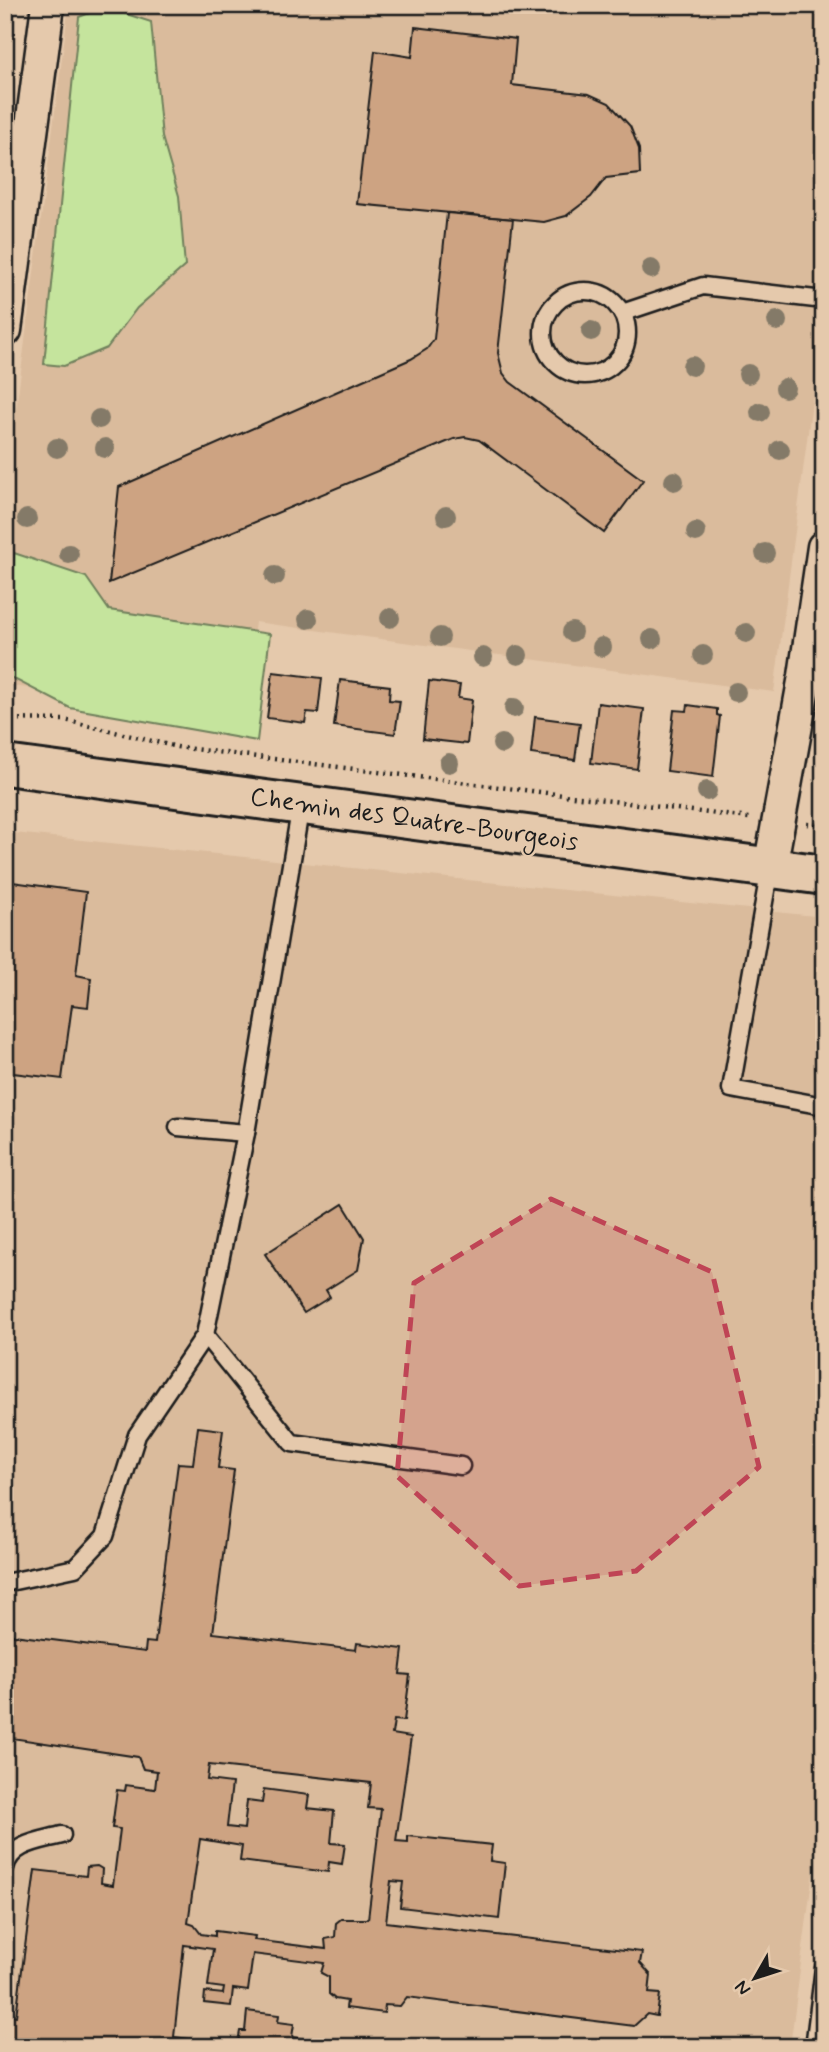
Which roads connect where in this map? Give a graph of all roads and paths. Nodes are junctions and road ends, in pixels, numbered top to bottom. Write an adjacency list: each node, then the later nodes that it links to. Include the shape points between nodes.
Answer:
1 (48, 5): 4 (street)
2 (824, 300): 3 (lane, via 703,286)
3 (622, 313): 3 (lane, via 601,295 588,291 562,298 545,319 543,333 551,358 574,374 588,375 614,364 627,340)
4 (5, 330)
5 (824, 547): 10 (street)
6 (5, 719): 9 (path, via 65,720 177,747)
7 (5, 765): 8 (main road, Chemin des Quatre-Bourgeois)
8 (301, 805): 10 (main road, Chemin des Quatre-Bourgeois); 14 (lane)
9 (734, 816)
10 (770, 868): 11 (main road, Chemin des Quatre-Bourgeois); 12 (lane, via 731,1089)
11 (824, 875)
12 (824, 1106)
13 (178, 1127): 14 (lane)
14 (246, 1133): 15 (lane)
15 (205, 1335): 16 (lane, via 292,1443); 17 (lane, via 137,1435 105,1536 75,1568)
16 (461, 1466)
17 (5, 1583)
18 (62, 1835): 19 (lane, via 22,1846 8,1858)
19 (5, 1868)
20 (824, 1968): 21 (lane)
21 (814, 2047)

